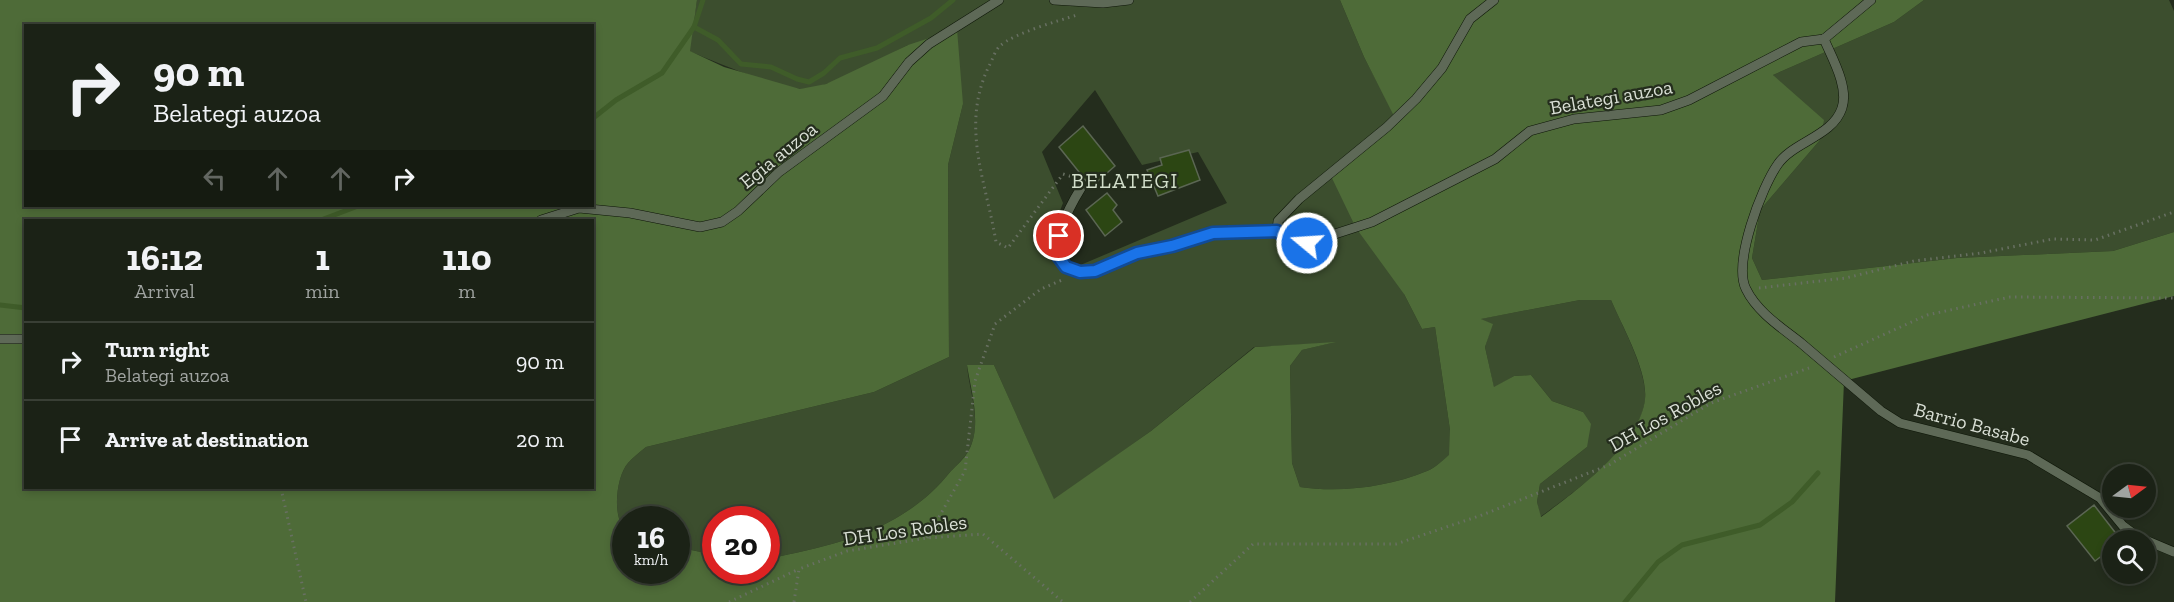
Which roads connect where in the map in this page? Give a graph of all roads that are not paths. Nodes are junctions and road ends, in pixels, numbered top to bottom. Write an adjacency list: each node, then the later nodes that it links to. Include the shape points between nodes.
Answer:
1 (999, 0): 8 (lane, Egia auzoa, via 929,44 909,62 883,96 779,172 738,212 722,222 700,227 579,208)
2 (1054, 0): 3 (lane)
3 (1129, 0)
4 (1494, 0): 9 (lane, via 1470,19 1442,68 1416,99 1299,200 1278,221)
5 (1871, 0): 6 (lane)
6 (1824, 39): 9 (lane, Belategi auzoa, via 1801,42 1689,100 1661,110 1574,119 1530,131 1495,159 1372,222 1307,243 1289,241); 12 (lane, Barrio Basabe, via 1843,89 1842,108 1832,123 1778,163 1760,198 1750,231 1742,267 1746,288 1764,313 1900,423 2028,455 2100,498 2123,526 2138,537)
7 (1081, 188): 9 (lane, Belategi auzoa, via 1059,236 1058,256 1066,267 1080,272 1095,271 1137,253 1213,233)
8 (544, 219)
9 (1277, 231)
10 (0, 339): 11 (lane)
11 (24, 339)
12 (2174, 552)

